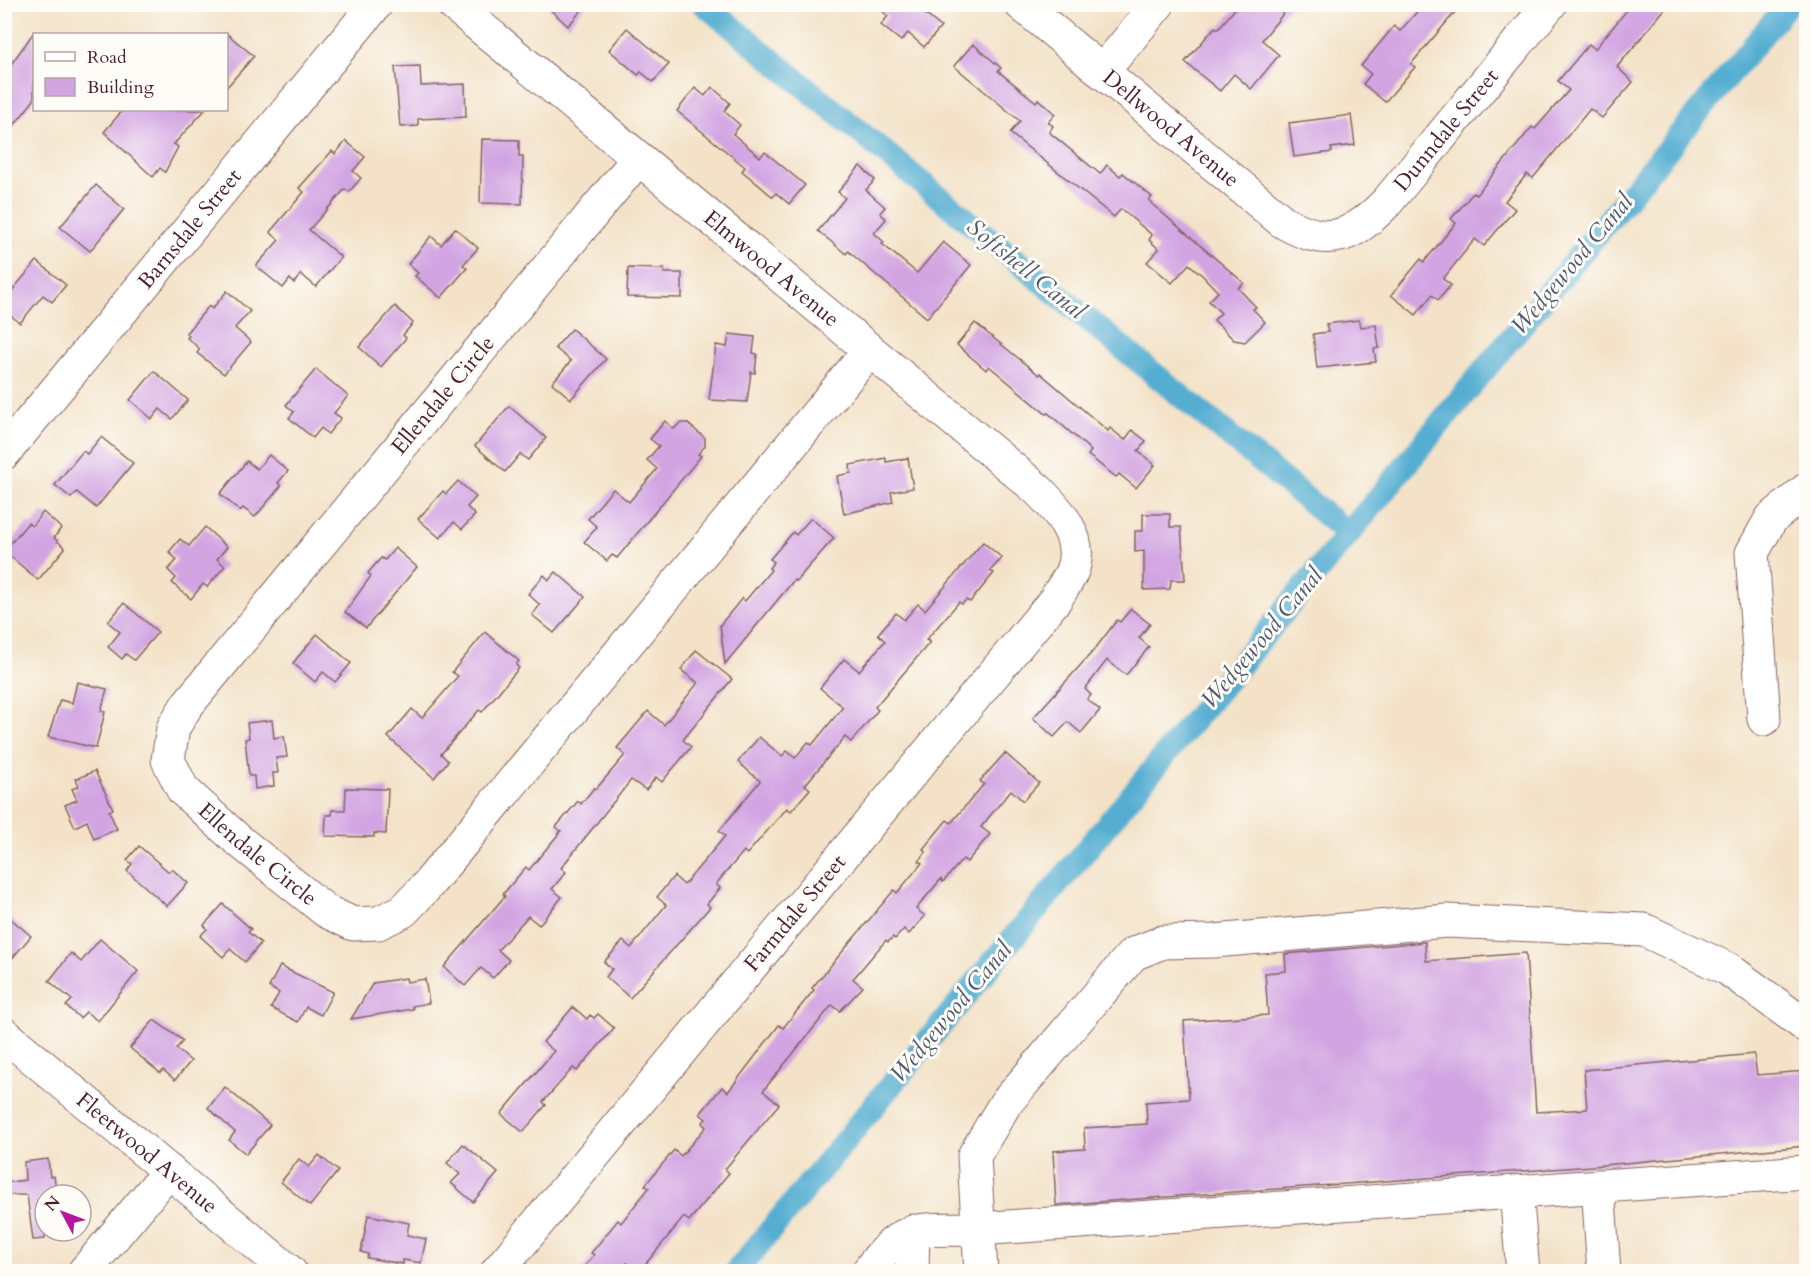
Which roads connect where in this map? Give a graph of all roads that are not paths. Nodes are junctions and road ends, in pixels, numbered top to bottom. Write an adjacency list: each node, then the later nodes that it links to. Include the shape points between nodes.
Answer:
1 (376, 4): 10 (street, Barnsdale Street)
2 (453, 4): 7 (street, Elmwood Avenue)
3 (1021, 4): 6 (street, Dellwood Avenue)
4 (1158, 4): 6 (street)
5 (1550, 4): 8 (street, Dunndale Street, via 1387,202 1367,223)
6 (1102, 72): 8 (street, Dellwood Avenue, via 1282,221 1305,235)
7 (638, 160): 9 (street, Elmwood Avenue); 9 (street, Ellendale Circle, via 187,705 173,728 168,760 183,790 238,840 326,911 353,924 378,923 403,911)
8 (1330, 239)
9 (869, 351): 12 (street, Elmwood Avenue, via 1037,489 1062,514)
10 (4, 453)
11 (1806, 490): 13 (street, via 1771,519 1752,553)
12 (1076, 545): 24 (street, Farmdale Street, via 1072,570 1055,600)
13 (1764, 719)
14 (1806, 1026): 20 (street, via 1728,969 1644,930 1447,921 1163,942 1133,954 1005,1104 974,1156)
15 (4, 1034): 16 (street, Fleetwood Avenue)
16 (169, 1171): 22 (street); 23 (street, Fleetwood Avenue)
17 (1806, 1172): 18 (street)
18 (1598, 1186): 19 (street); 29 (street)
19 (1516, 1192): 20 (street); 28 (street)
20 (978, 1229): 21 (street); 27 (street)
21 (913, 1231): 25 (street, via 885,1248); 26 (street)
22 (84, 1272)
23 (290, 1272)
24 (497, 1272)
25 (868, 1272)
26 (912, 1272)
27 (981, 1272)
28 (1523, 1272)
29 (1604, 1272)

